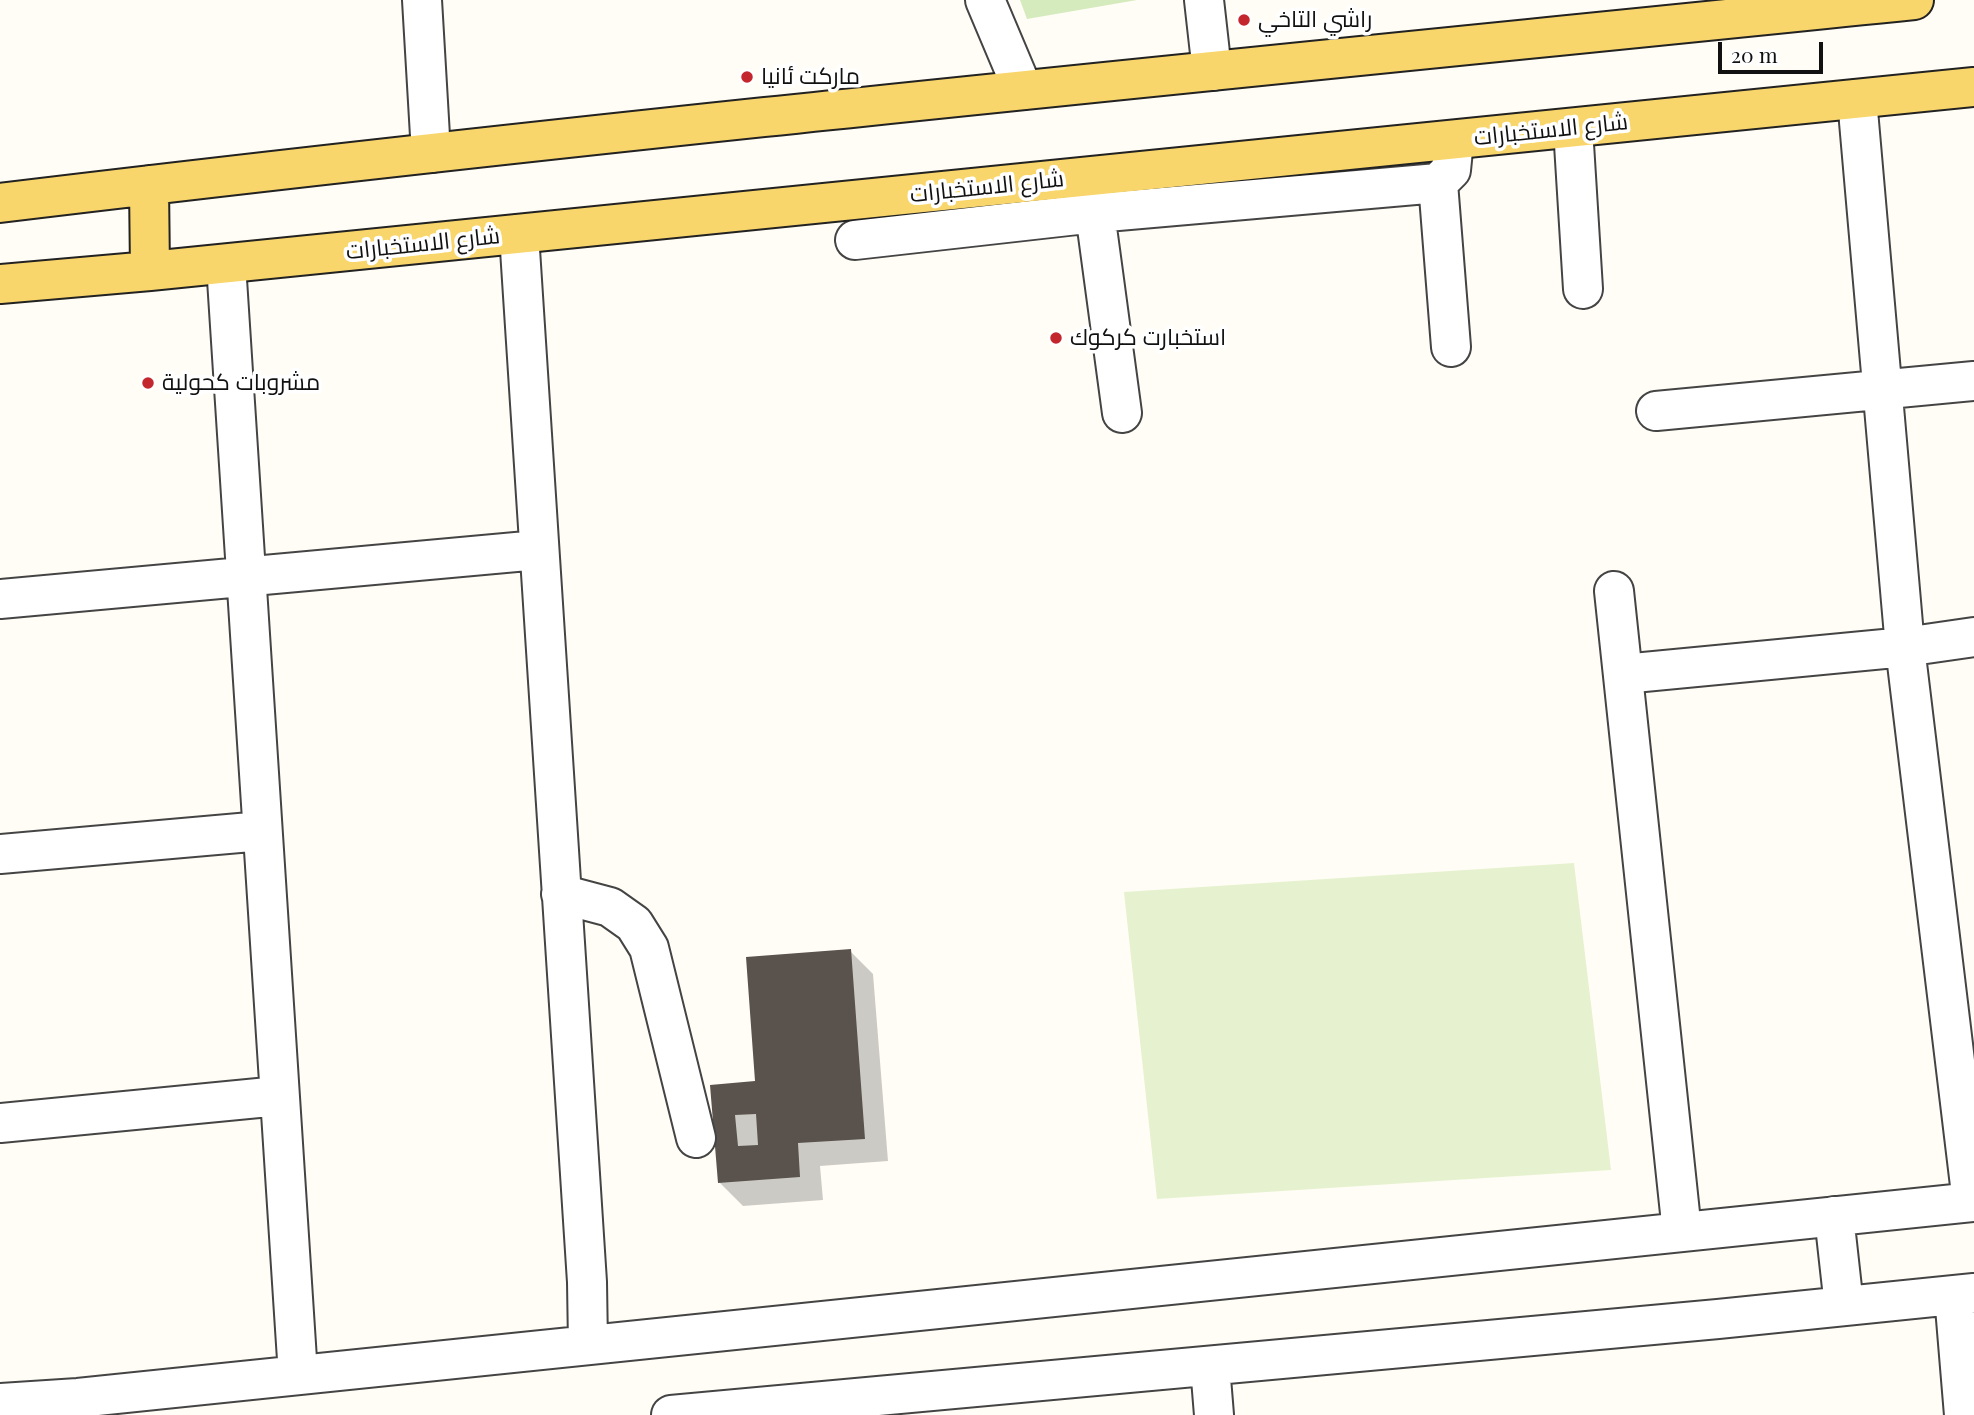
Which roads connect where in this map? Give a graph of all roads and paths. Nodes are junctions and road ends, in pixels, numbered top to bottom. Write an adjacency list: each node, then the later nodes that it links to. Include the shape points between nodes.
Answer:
1 (422, 0): 11 (street)
2 (985, 0): 7 (street)
3 (1204, 0): 5 (street)
4 (1914, 0): 5 (main road)
5 (1212, 71): 7 (main road)
6 (1974, 86): 8 (main road, شارع الاستخبارات)
7 (1023, 90): 11 (main road)
8 (1857, 99): 9 (main road, شارع الاستخبارات); 24 (street)
9 (1573, 128): 10 (main road, شارع الاستخبارات); 21 (street)
10 (1454, 140): 12 (street, via 1451,170); 16 (main road, شارع الاستخبارات)
11 (431, 153): 13 (main road)
12 (1438, 183): 15 (street); 22 (street)
13 (149, 185): 14 (main road); 19 (main road)
14 (0, 203)
15 (1095, 213): 17 (street); 26 (street)
16 (519, 234): 18 (main road, شارع الاستخبارات); 27 (street)
17 (855, 240)
18 (226, 264): 19 (main road, شارع الاستخبارات); 28 (street)
19 (150, 271): 20 (main road, شارع الاستخبارات)
20 (0, 284)
21 (1583, 289)
22 (1451, 346)
23 (1974, 381): 24 (street)
24 (1883, 390): 25 (street); 32 (street)
25 (1656, 411)
26 (1122, 413)
27 (538, 550): 28 (street); 36 (street)
28 (246, 576): 30 (street); 34 (street)
29 (1614, 591): 33 (street)
30 (0, 598)
31 (1974, 637): 32 (street)
32 (1905, 648): 33 (street); 40 (street)
33 (1623, 674): 42 (street)
34 (262, 831): 35 (street); 37 (street)
35 (0, 854)
36 (561, 894): 39 (street, via 610,907 634,924 649,947); 45 (street)
37 (279, 1096): 38 (street); 47 (street)
38 (0, 1123)
39 (696, 1138)
40 (1973, 1202): 41 (street)
41 (1834, 1216): 42 (street); 44 (street)
42 (1682, 1232): 45 (street)
43 (1964, 1294): 44 (street); 52 (street)
44 (1844, 1306): 46 (street)
45 (588, 1345): 47 (street)
46 (1210, 1366): 50 (street); 51 (street)
47 (298, 1375): 49 (street)
48 (0, 1404): 49 (street)
49 (78, 1406)
50 (671, 1415)
51 (1214, 1415)
52 (1964, 1415)

